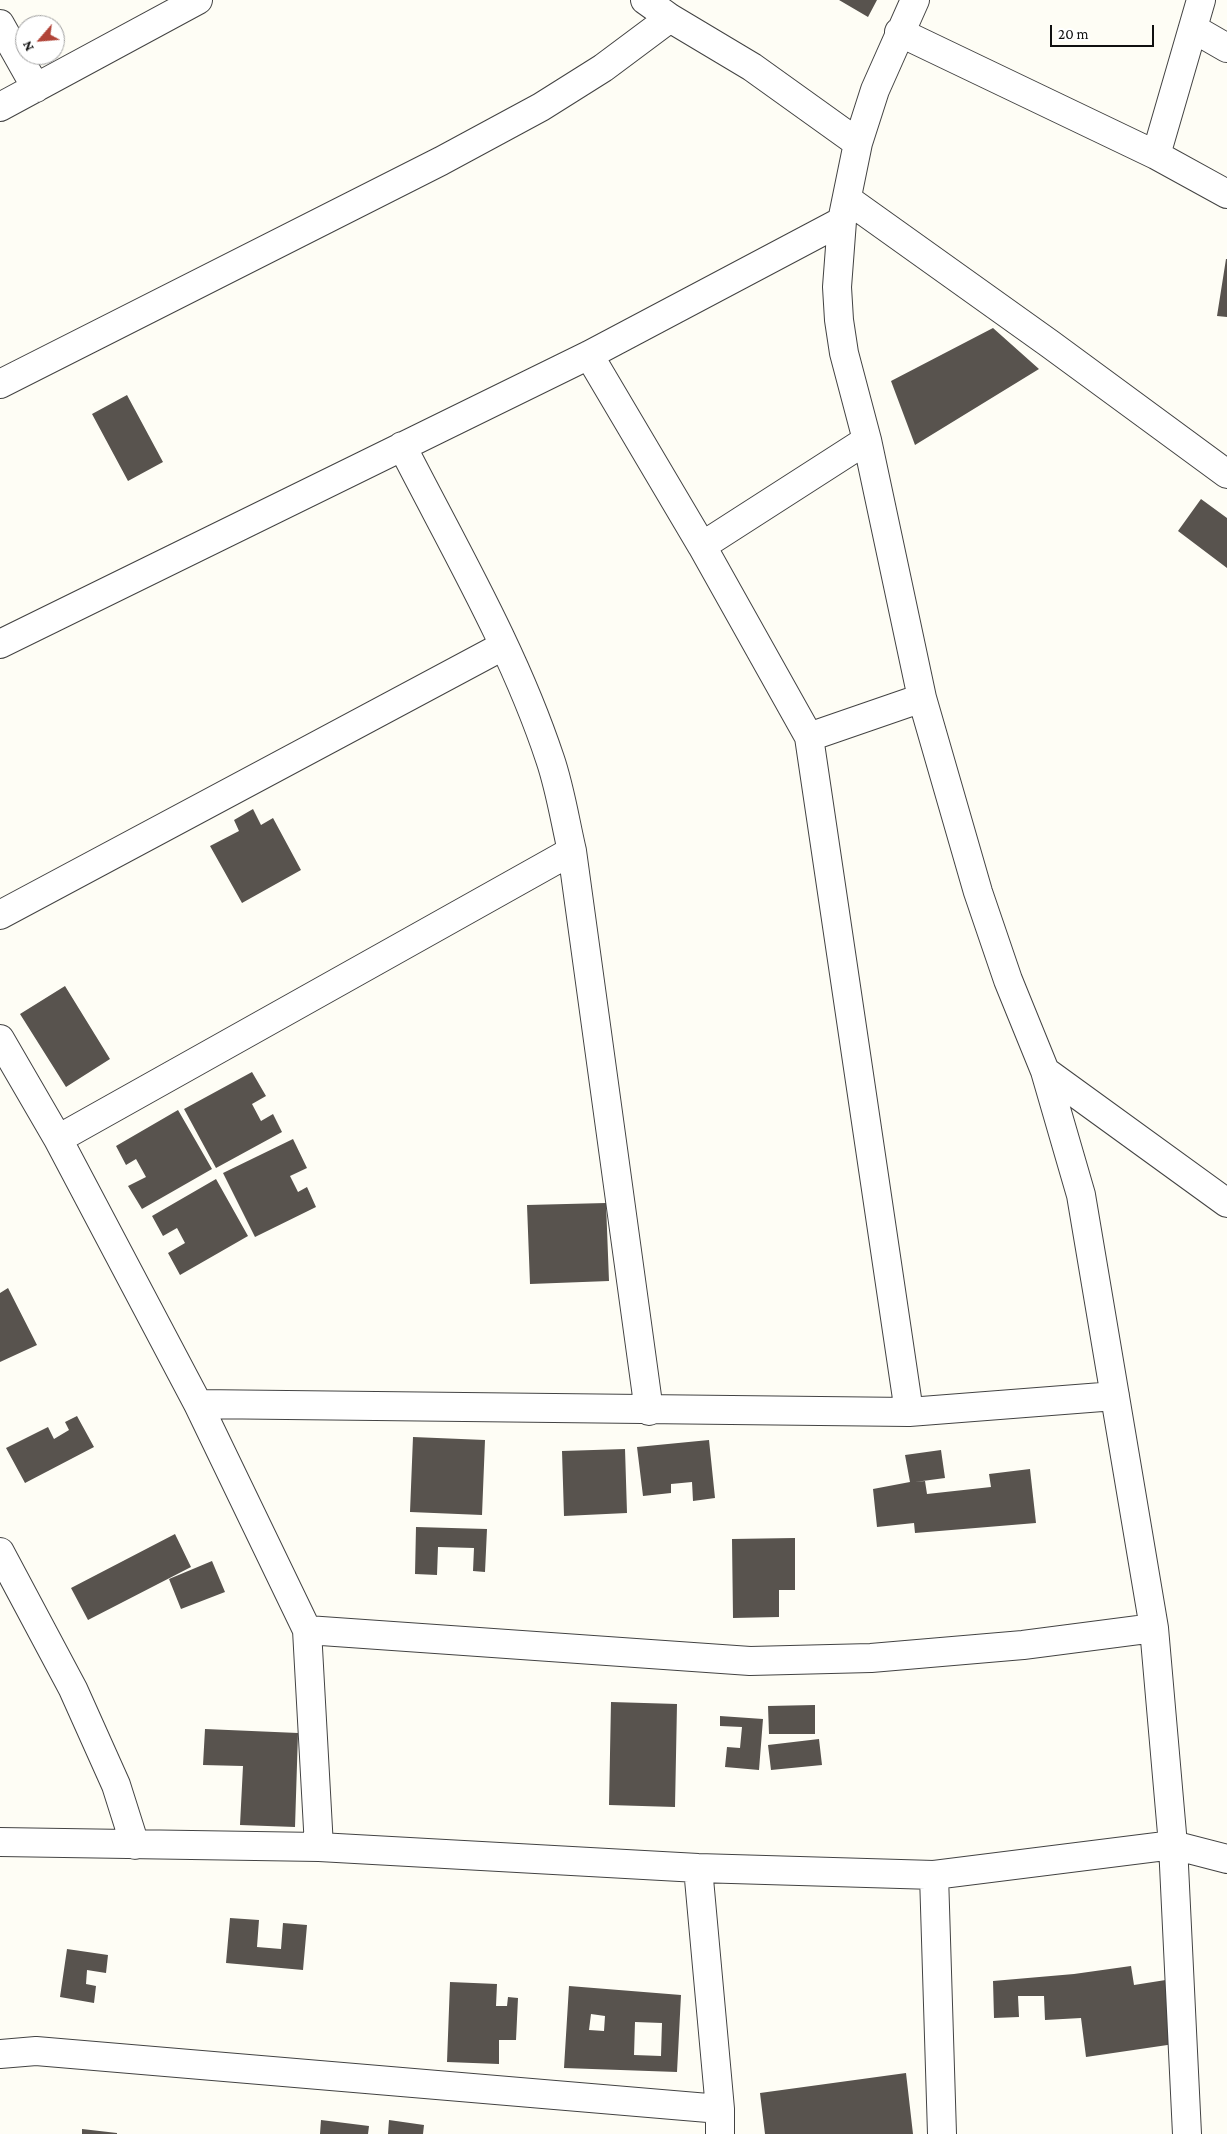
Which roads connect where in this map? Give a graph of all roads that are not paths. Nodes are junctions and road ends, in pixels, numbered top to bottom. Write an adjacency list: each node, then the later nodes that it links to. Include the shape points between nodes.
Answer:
1 (198, 0): 10 (street)
2 (645, 0): 5 (street)
3 (915, 0): 8 (street)
4 (1202, 0): 7 (street)
5 (670, 18): 12 (street, via 752,67); 17 (street, via 603,68 541,107)
6 (0, 24): 10 (street)
7 (1194, 29): 9 (street); 13 (street)
8 (899, 32): 12 (street); 13 (street)
9 (1227, 48)
10 (36, 88): 11 (street)
11 (0, 107)
12 (858, 142): 15 (street)
13 (1156, 155): 14 (street)
14 (1227, 194)
15 (844, 210): 16 (street); 18 (street, via 837,287 839,320 844,354); 20 (street, via 1050,344)
16 (589, 355): 19 (street); 21 (street)
17 (0, 384)
18 (867, 440): 21 (street); 24 (street)
19 (402, 446): 22 (street); 23 (street)
20 (1227, 474)
21 (702, 546): 25 (street)
22 (0, 644)
23 (504, 646): 26 (street, via 550,760); 27 (street)
24 (922, 698): 25 (street); 29 (street, via 978,892 1008,980)
25 (809, 737): 35 (street)
26 (572, 851): 30 (street); 34 (street)
27 (0, 915)
28 (0, 1039): 30 (street)
29 (1045, 1071): 31 (street); 32 (street, via 1081,1195)
30 (58, 1139): 33 (street)
31 (1227, 1203)
32 (1115, 1396): 35 (street); 37 (street)
33 (198, 1404): 34 (street); 38 (street)
34 (649, 1411): 35 (street)
35 (909, 1412)
36 (0, 1552): 40 (street, via 73,1689 116,1785)
37 (1154, 1628): 38 (street, via 1023,1645 871,1658 750,1661); 41 (street)
38 (307, 1630): 42 (street)
39 (0, 1842): 40 (street)
40 (135, 1845): 42 (street)
41 (1173, 1845): 43 (street); 45 (street); 49 (street)
42 (319, 1847): 44 (street)
43 (1227, 1859)
44 (698, 1868): 45 (street); 47 (street)
45 (934, 1875): 48 (street)
46 (0, 2054): 47 (street, via 36,2051)
47 (720, 2122)
48 (942, 2134)
49 (1188, 2134)

